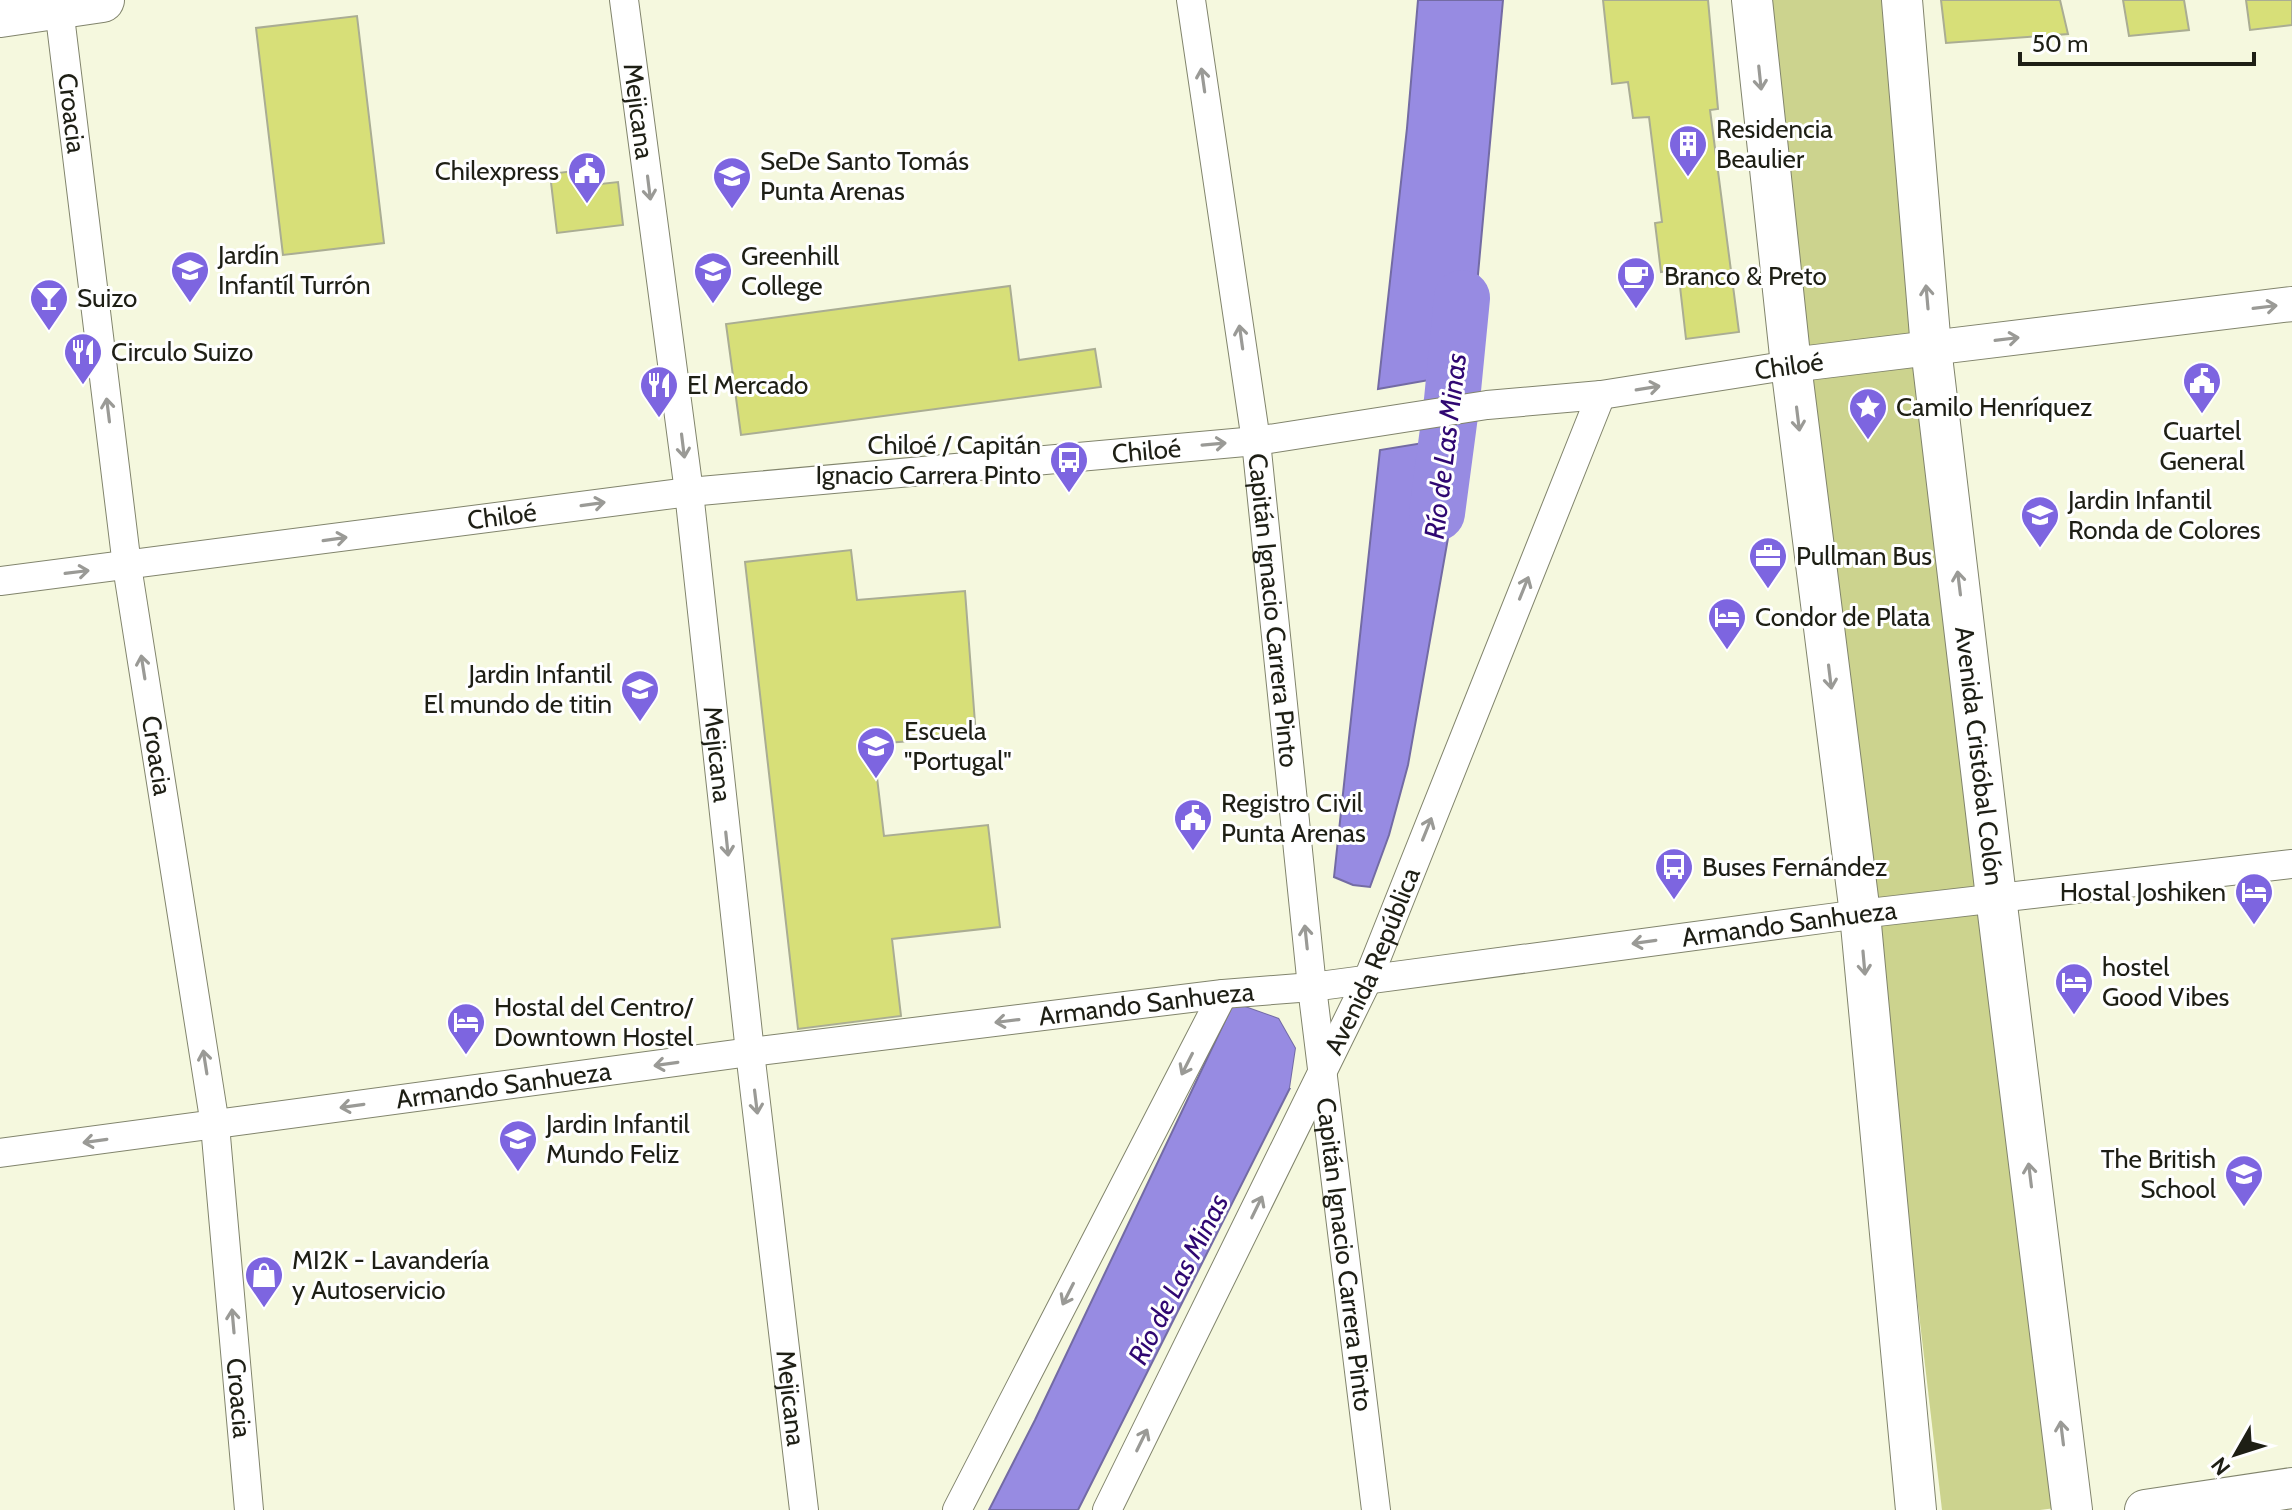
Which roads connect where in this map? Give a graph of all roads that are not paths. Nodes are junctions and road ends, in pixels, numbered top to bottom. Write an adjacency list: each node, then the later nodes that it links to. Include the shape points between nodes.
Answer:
1 (102, 0): 6 (main road)
2 (624, 0): 13 (street, Mejicana, one-way to 13)
3 (1191, 0): 12 (street, Capitán Ignacio Carrera Pinto, one-way to 3)
4 (1752, 0): 10 (main road, one-way to 10)
5 (1902, 0): 9 (main road, Avenida Cristóbal Colón, one-way to 5)
6 (58, 3): 7 (main road); 14 (street, Croacia, one-way to 6)
7 (0, 15)
8 (2292, 304): 9 (street, Chiloé, one-way to 8)
9 (1931, 348): 10 (street, Chiloé); 17 (main road, Avenida Cristóbal Colón, one-way to 9)
10 (1791, 365): 11 (street, Chiloé, one-way to 10); 18 (main road, one-way to 18)
11 (1601, 395): 12 (street, Chiloé, via 1487,405); 19 (street, Avenida República, one-way to 11)
12 (1256, 441): 13 (street, Chiloé, one-way to 12); 20 (street, Capitán Ignacio Carrera Pinto, one-way to 12)
13 (689, 492): 14 (street, Chiloé, one-way to 13); 22 (street, Mejicana, one-way to 22)
14 (127, 566): 15 (street, Chiloé, one-way to 14); 24 (street, Croacia, one-way to 14)
15 (0, 581)
16 (2292, 864): 17 (street, Armando Sanhueza)
17 (1996, 897): 18 (street, Armando Sanhueza); 33 (main road, Avenida Cristóbal Colón, one-way to 17)
18 (1860, 914): 19 (street, Armando Sanhueza, one-way to 19); 32 (main road, one-way to 32)
19 (1368, 979): 20 (street, Armando Sanhueza); 23 (street, Avenida República)
20 (1312, 987): 21 (street, Armando Sanhueza); 23 (street, Capitán Ignacio Carrera Pinto)
21 (1223, 994): 22 (street, Armando Sanhueza, one-way to 22); 29 (street, one-way to 29)
22 (750, 1052): 24 (street, Armando Sanhueza, one-way to 24); 28 (street, Mejicana, one-way to 28)
23 (1321, 1080): 30 (street, Avenida República, one-way to 23); 31 (street, Capitán Ignacio Carrera Pinto)
24 (215, 1125): 25 (street, Armando Sanhueza, one-way to 25); 27 (street, Croacia, one-way to 24)
25 (0, 1153)
26 (2292, 1488): 34 (main road)
27 (249, 1510)
28 (804, 1510)
29 (957, 1510)
30 (1107, 1510)
31 (1376, 1510)
32 (1916, 1510)
33 (2072, 1510)
34 (2145, 1510)

